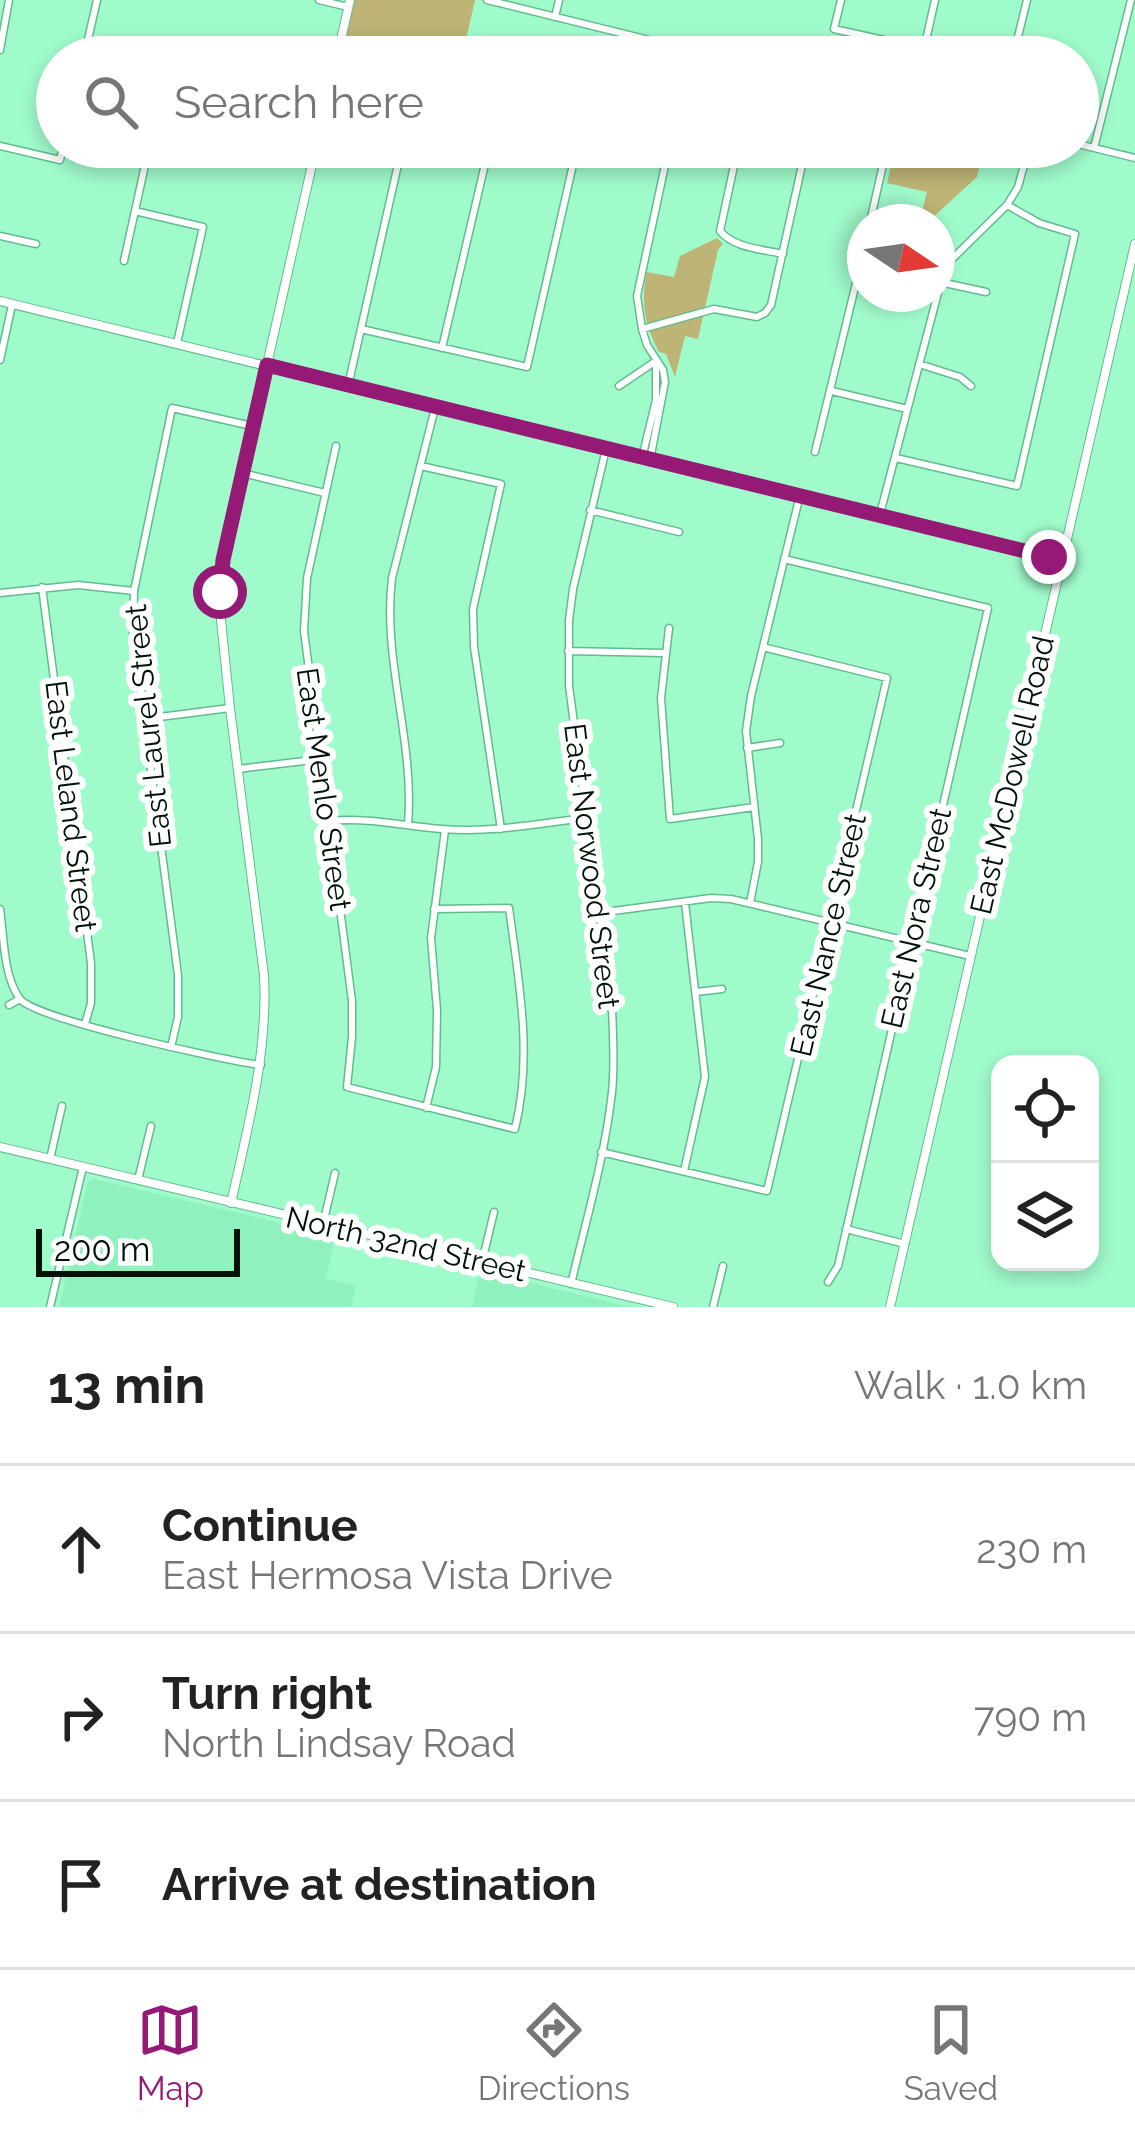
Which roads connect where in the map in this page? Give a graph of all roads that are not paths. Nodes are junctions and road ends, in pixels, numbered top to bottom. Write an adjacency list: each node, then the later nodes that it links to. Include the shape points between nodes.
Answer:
1 (9, 0): 18 (street)
2 (97, 0): 12 (street)
3 (319, 0): 10 (street)
4 (487, 0): 11 (street)
5 (559, 0): 11 (street)
6 (841, 0): 15 (street, via 834,28)
7 (935, 0): 16 (street)
8 (1027, 0): 17 (street)
9 (1131, 0): 19 (street)
10 (349, 3): 13 (main road)
11 (555, 17): 14 (street)
12 (89, 36)
13 (342, 36)
14 (632, 36)
15 (868, 36)
16 (927, 36)
17 (1018, 36)
18 (0, 50)
19 (1099, 128)
20 (0, 146): 22 (street)
21 (1099, 149): 23 (street)
22 (36, 154)
23 (1135, 158)
24 (144, 168): 36 (street)
25 (311, 168): 56 (main road)
26 (396, 168): 49 (street)
27 (484, 168): 52 (street)
28 (572, 168): 52 (street, via 527,368)
29 (664, 168): 50 (street, via 640,278)
30 (734, 168): 40 (street, via 720,231 735,243)
31 (801, 168): 40 (street)
32 (882, 168): 34 (street)
33 (1023, 168): 35 (street)
34 (874, 204)
35 (1007, 206): 41 (street); 67 (street, via 1075,234 1017,486)
36 (135, 211): 42 (street); 51 (street, via 202,227)
37 (0, 236): 38 (street)
38 (36, 244)
39 (1135, 244): 77 (main road, East McDowell Road)
40 (783, 254): 50 (street, via 765,314 714,309)
41 (955, 254)
42 (124, 261)
43 (955, 285): 44 (street)
44 (986, 292)
45 (0, 301): 46 (main road)
46 (13, 304): 51 (main road); 53 (street)
47 (850, 312): 60 (street)
48 (932, 312): 55 (street)
49 (361, 329): 52 (street); 57 (street)
50 (642, 329): 54 (street)
51 (177, 343): 56 (main road)
52 (442, 348)
53 (0, 360)
54 (656, 361): 58 (street); 68 (street)
55 (919, 364): 59 (street); 62 (street)
56 (267, 365): 57 (main road); 63 (main road)
57 (348, 386): 61 (main road)
58 (619, 386)
59 (970, 386)
60 (832, 391): 62 (street); 66 (street)
61 (435, 408): 65 (main road); 69 (street)
62 (907, 410): 67 (street)
63 (253, 426): 70 (main road); 79 (street, East Laurel Street, via 172,408)
64 (336, 446): 71 (street, East Menlo Street)
65 (606, 449): 68 (main road); 73 (street, East Norwood Street)
66 (815, 452)
67 (896, 458): 74 (street)
68 (646, 459): 72 (main road)
69 (421, 466): 94 (street, via 389,604); 95 (street, via 501,484 473,609)
70 (242, 473): 71 (street); 85 (main road, via 220,592)
71 (325, 493): 89 (street, East Menlo Street, via 304,612)
72 (800, 495): 74 (main road); 76 (street)
73 (590, 510): 75 (street); 83 (street, East Norwood Street)
74 (880, 514): 77 (main road)
75 (680, 532)
76 (784, 559): 82 (street); 103 (street, East Nora Street, via 988,608)
77 (1061, 560): 105 (main road, East McDowell Road)
78 (42, 587): 79 (street); 80 (street); 110 (street, East Leland Street, via 91,963)
79 (134, 591): 86 (street, East Laurel Street)
80 (0, 593)
81 (669, 628): 84 (street)
82 (763, 647): 88 (street); 102 (street, East Nance Street, via 887,678)
83 (568, 651): 84 (street); 92 (street, East Norwood Street)
84 (664, 653): 91 (street, via 670,819)
85 (230, 708): 86 (street); 90 (main road)
86 (144, 718): 111 (street, East Laurel Street, via 178,975)
87 (780, 743): 88 (street)
88 (747, 748): 91 (street)
89 (321, 759): 90 (street); 93 (street, East Menlo Street)
90 (238, 769): 112 (main road, via 265,974)
91 (754, 807): 98 (street, via 758,862)
92 (584, 818): 95 (street); 101 (street, East Norwood Street)
93 (329, 821): 94 (street); 114 (street, East Menlo Street, via 352,1001 347,1087)
94 (407, 824): 96 (street)
95 (501, 829): 96 (street)
96 (445, 830): 100 (street)
97 (685, 903): 98 (street); 101 (street); 107 (street)
98 (750, 903): 102 (street)
99 (0, 909): 104 (street)
100 (434, 909): 114 (street, via 436,1067); 114 (street, via 509,908 524,1070 515,1129)
101 (598, 913): 117 (street, East Norwood Street, via 614,1055)
102 (831, 923): 103 (street); 120 (street, East Nance Street, via 767,1191)
103 (910, 942): 105 (street); 126 (street, East Nora Street)
104 (2, 946): 108 (street)
105 (970, 956): 127 (main road, East McDowell Road)
106 (722, 989): 107 (street)
107 (696, 992): 120 (street, via 705,1077)
108 (20, 999): 109 (street); 110 (street)
109 (10, 1005)
110 (85, 1024): 111 (street)
111 (171, 1047): 112 (street)
112 (261, 1065): 123 (main road)
113 (62, 1106): 118 (street)
114 (425, 1108)
115 (151, 1126): 122 (street)
116 (0, 1147): 118 (main road, North 32nd Street)
117 (601, 1152): 120 (street); 131 (street, East Norwood Street)
118 (50, 1159): 119 (main road, North 32nd Street)
119 (83, 1167): 122 (main road, North 32nd Street); 132 (street)
120 (684, 1171)
121 (335, 1173): 125 (street)
122 (138, 1180): 123 (main road, North 32nd Street)
123 (231, 1203): 125 (main road, North 32nd Street)
124 (494, 1212): 128 (street)
125 (323, 1225): 128 (main road, North 32nd Street)
126 (846, 1229): 127 (street); 130 (street, East Nora Street)
127 (905, 1244): 135 (main road, East McDowell Road)
128 (482, 1262): 131 (main road, North 32nd Street)
129 (723, 1266): 134 (street)
130 (828, 1282)
131 (571, 1284): 133 (main road, North 32nd Street)
132 (50, 1307)
133 (673, 1307)
134 (713, 1307)
135 (890, 1307)

